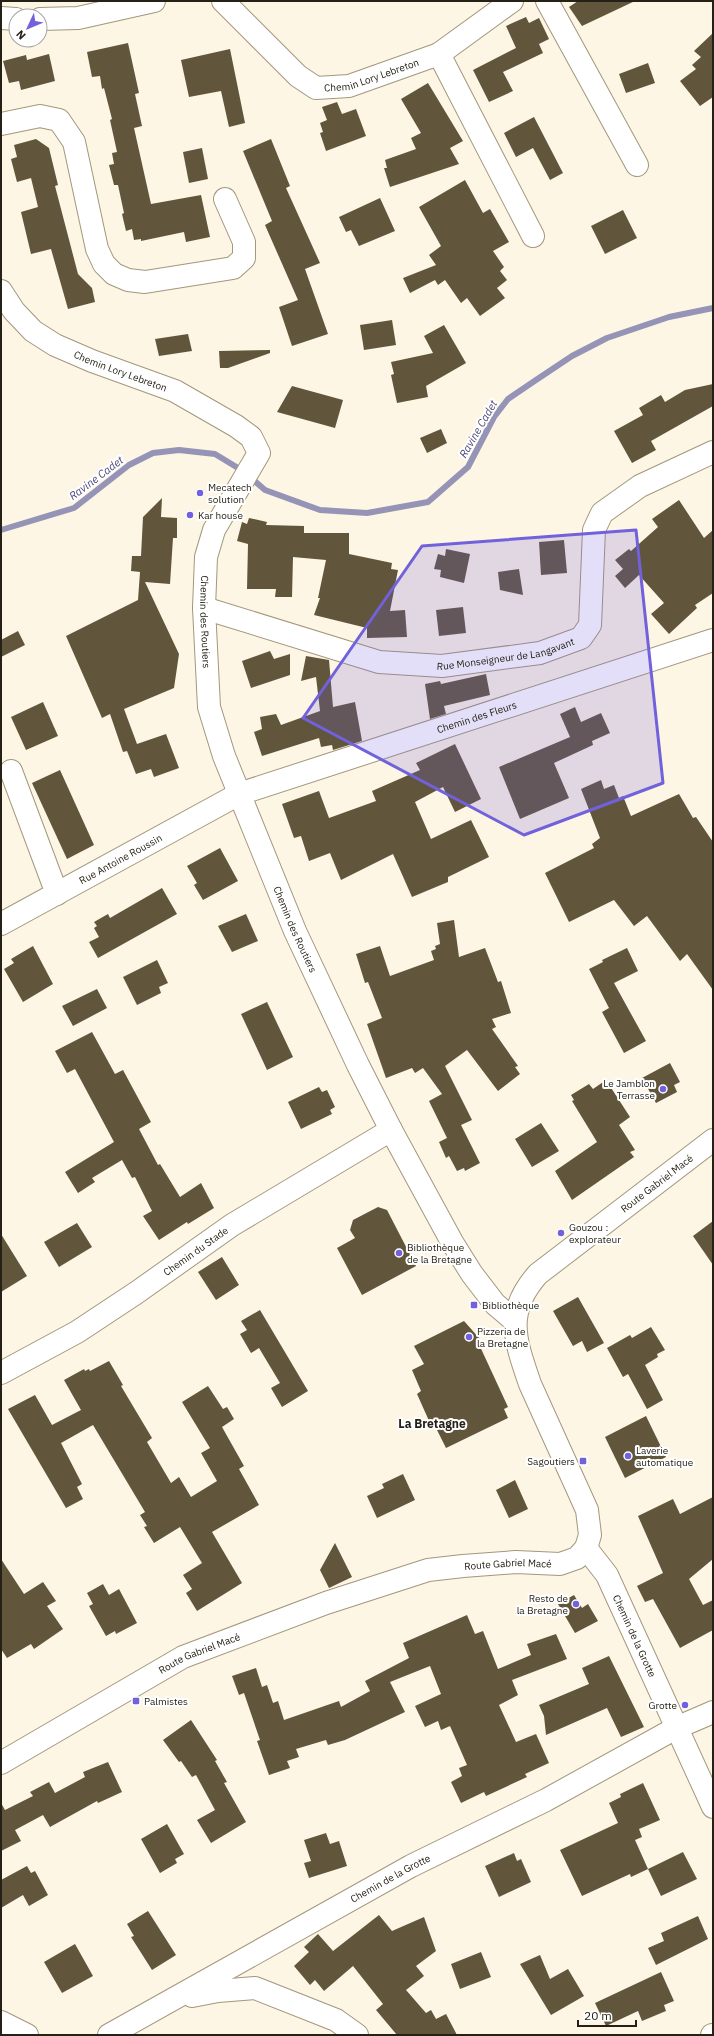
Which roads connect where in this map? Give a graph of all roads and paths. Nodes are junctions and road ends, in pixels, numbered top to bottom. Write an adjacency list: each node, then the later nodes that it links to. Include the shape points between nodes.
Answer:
1 (154, 1): 5 (street, via 78,18)
2 (223, 1): 6 (street, Chemin Lory Lebreton, via 298,76 316,88 349,86)
3 (512, 1): 6 (street, Chemin Lory Lebreton)
4 (547, 1): 8 (street)
5 (48, 19)
6 (439, 54): 10 (street)
7 (1, 124): 9 (street, via 40,116 58,120 74,142 97,249 104,264 114,274 128,280 145,282 233,268 244,258 244,242)
8 (638, 165)
9 (225, 199)
10 (533, 236)
11 (1, 291): 13 (street, Chemin Lory Lebreton, via 14,311 33,332 55,345 175,391 220,415 255,445)
12 (713, 452): 14 (street, Rue Monseigneur de Langavant, via 640,486 602,513 594,530 590,625 581,638 540,653 442,666 379,662)
13 (231, 500): 14 (street, Chemin des Routiers, via 214,530 206,557)
14 (204, 608): 17 (street, Chemin des Routiers, via 209,706)
15 (713, 640): 17 (street, Chemin des Fleurs)
16 (11, 771): 18 (street)
17 (239, 794): 18 (street, Rue Antoine Roussin); 20 (street, Chemin des Routiers, via 295,931)
18 (57, 894): 19 (street, Rue Antoine Roussin)
19 (1, 924)
20 (391, 1130): 22 (street, Chemin des Routiers, via 472,1274 495,1304); 23 (street, Chemin du Stade, via 232,1225 77,1332)
21 (713, 1140): 22 (street, Route Gabriel Macé, via 538,1274 520,1299)
22 (515, 1321): 24 (street, Route Gabriel Macé, via 517,1339 530,1384 587,1510 590,1535)
23 (1, 1373)
24 (586, 1548): 26 (street, Chemin de la Grotte, via 607,1575); 27 (street, Route Gabriel Macé, via 577,1558 560,1564 516,1562 428,1570 326,1603 183,1657)
25 (713, 1712): 26 (street, Chemin de la Grotte)
26 (676, 1728): 28 (street); 29 (street, Chemin de la Grotte, via 546,1800 411,1866)
27 (1, 1763)
28 (713, 1807)
29 (172, 2000): 32 (street, Chemin de la Grotte); 33 (street, via 218,1991 255,1988 336,2020)
30 (1, 2022): 31 (street)
31 (27, 2035)
32 (109, 2035)
33 (357, 2035)

